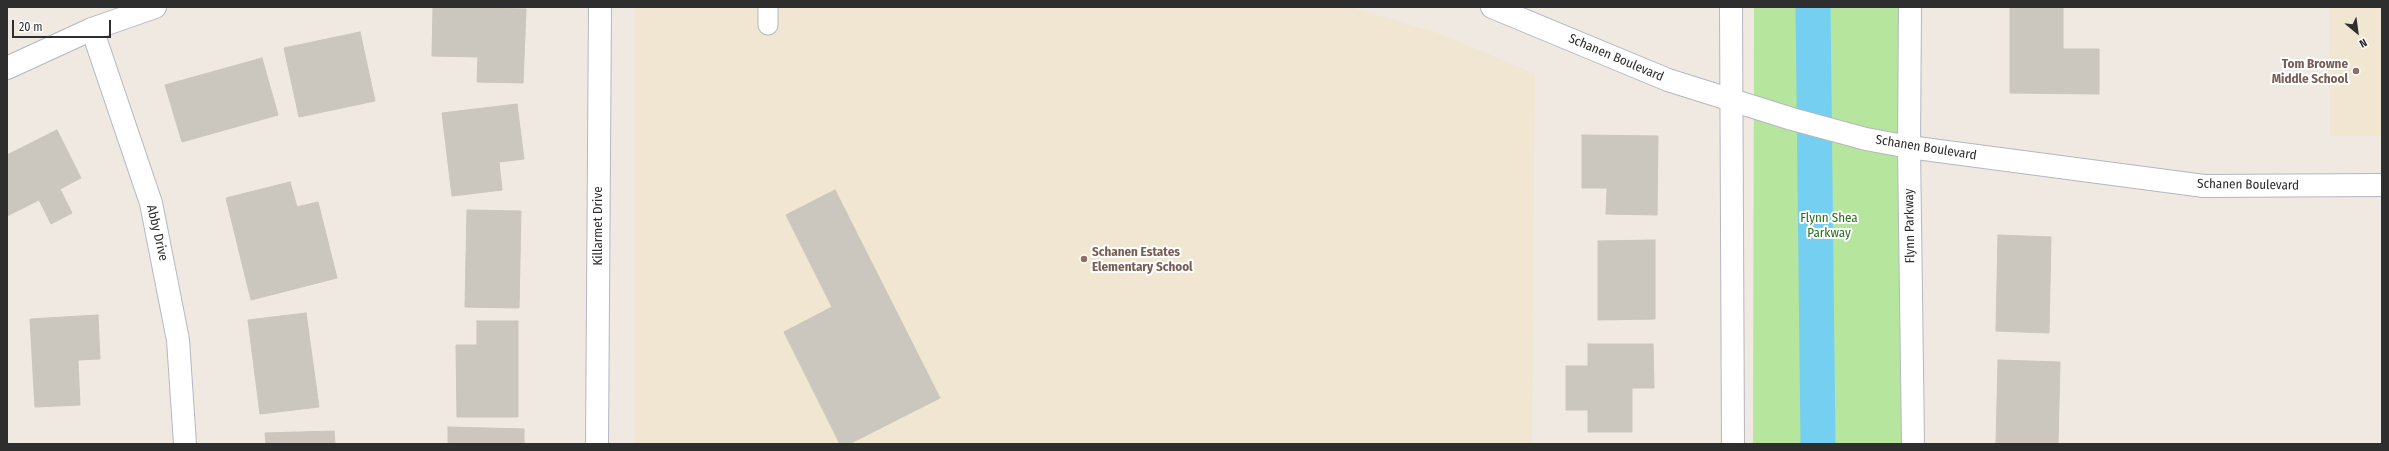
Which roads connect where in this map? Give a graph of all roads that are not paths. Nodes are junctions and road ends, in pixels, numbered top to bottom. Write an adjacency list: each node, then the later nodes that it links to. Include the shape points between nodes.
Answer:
1 (155, 7): 6 (street)
2 (600, 7): 12 (street, Killarmet Drive)
3 (1492, 7): 8 (street, Schanen Boulevard, via 1668,80)
4 (1731, 7): 8 (street)
5 (1910, 7): 9 (street, Flynn Parkway)
6 (92, 29): 7 (street); 11 (street, Abby Drive, via 151,203 178,340)
7 (7, 68)
8 (1732, 98): 9 (street, Schanen Boulevard, via 1792,119); 13 (street)
9 (1908, 147): 10 (street, Schanen Boulevard, via 2204,186); 14 (street, Flynn Parkway)
10 (2382, 185)
11 (185, 444)
12 (597, 444)
13 (1733, 444)
14 (1914, 444)

